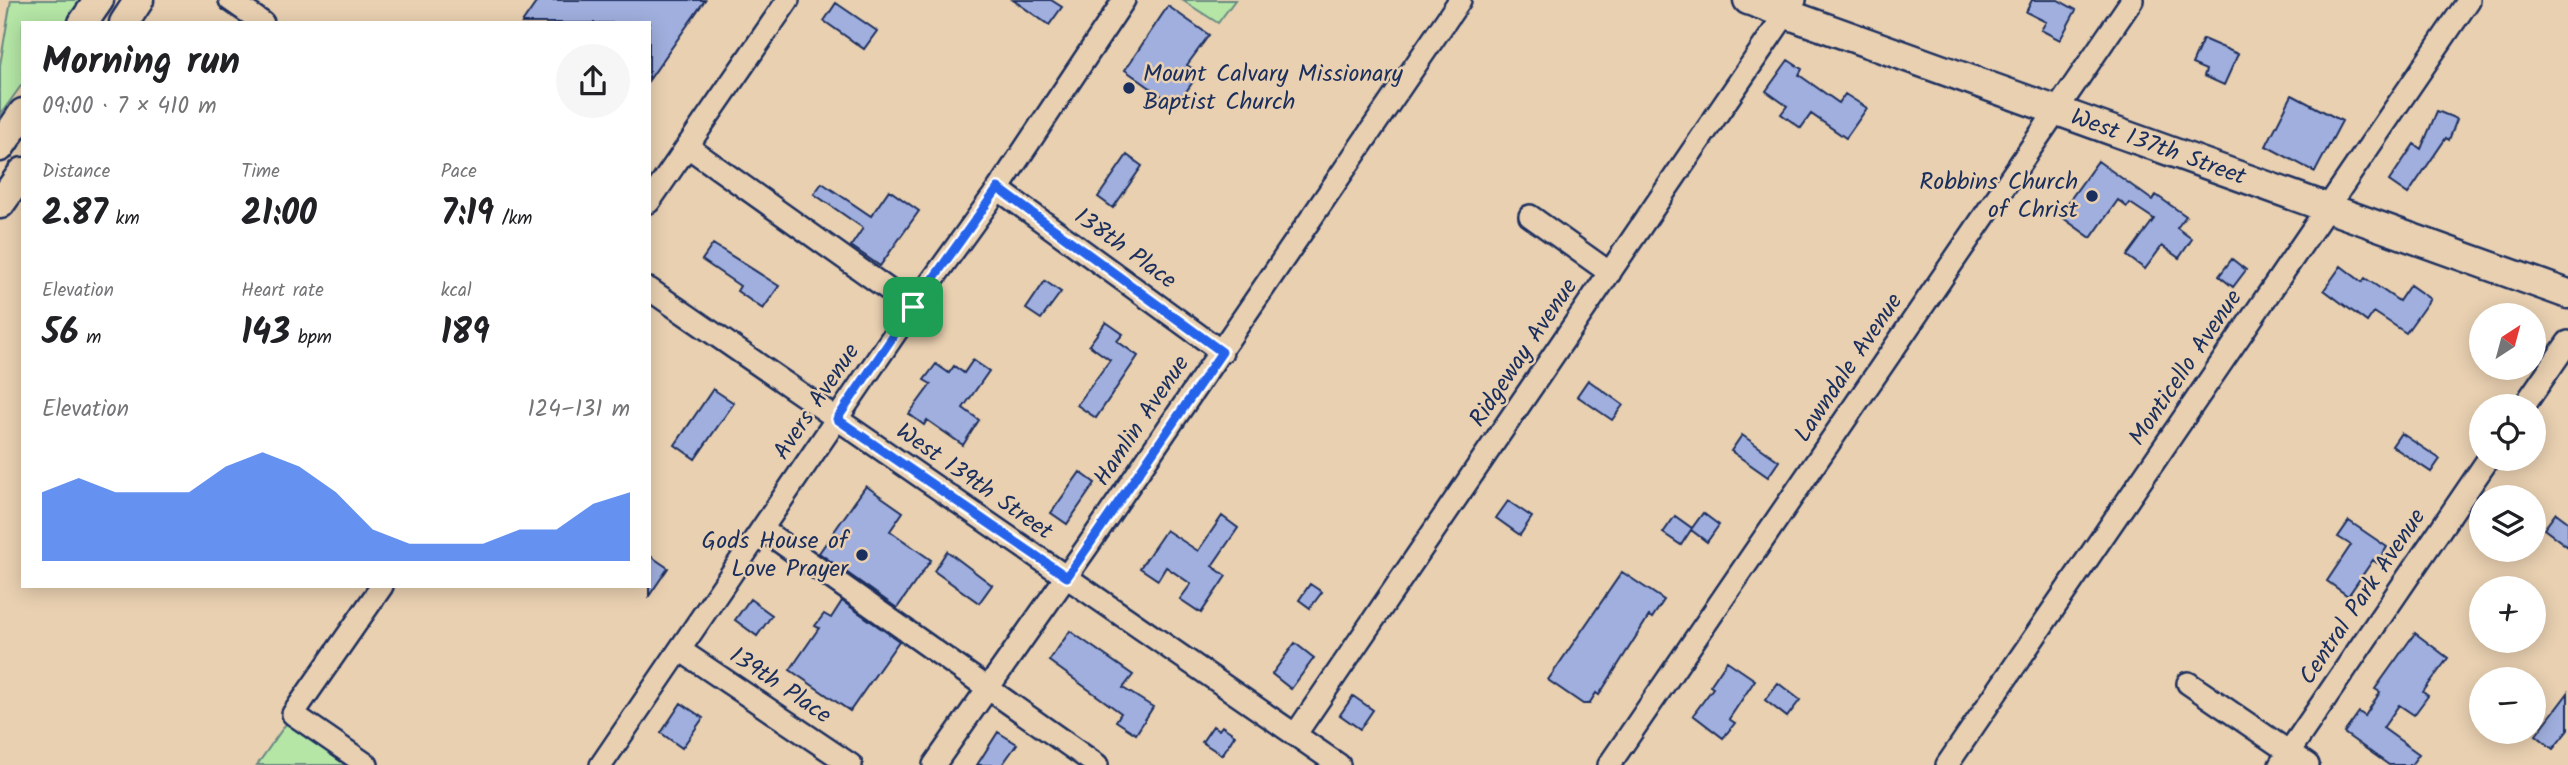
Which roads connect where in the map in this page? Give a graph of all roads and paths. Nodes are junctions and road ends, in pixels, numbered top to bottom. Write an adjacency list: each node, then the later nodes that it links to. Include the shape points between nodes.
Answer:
1 (99, 0): 11 (main road)
2 (139, 0): 12 (main road)
3 (230, 0): 13 (street)
4 (788, 0): 17 (street)
5 (1124, 0): 19 (street, Avers Avenue)
6 (1460, 0): 29 (street, Hamlin Avenue)
7 (1748, 0): 10 (main road, West 137th Street)
8 (2132, 0): 14 (street, Lawndale Avenue)
9 (2469, 0): 22 (street, Monticello Avenue)
10 (1791, 7): 14 (main road, West 137th Street); 24 (street, Ridgeway Avenue)
11 (84, 21)
12 (125, 21)
13 (259, 21)
14 (2056, 111): 22 (main road, West 137th Street); 47 (street, Lawndale Avenue)
15 (21, 116): 16 (main road)
16 (0, 147)
17 (688, 147): 20 (street); 27 (street)
18 (21, 175): 21 (main road)
19 (998, 188): 27 (street, Avers Avenue); 29 (street, 138th Place)
20 (651, 199)
21 (0, 204)
22 (2327, 208): 26 (main road, West 137th Street); 48 (street, Monticello Avenue)
23 (1530, 216): 24 (street)
24 (1610, 273): 39 (street, Ridgeway Avenue)
25 (651, 290): 31 (street, West 139th Street)
26 (2568, 294)
27 (913, 307): 31 (street, Avers Avenue)
28 (2568, 342): 30 (street)
29 (1222, 352): 34 (street, Hamlin Avenue)
30 (2532, 394)
31 (837, 419): 33 (street, Avers Avenue); 34 (street, West 139th Street)
32 (2480, 471): 40 (street, Central Park Avenue)
33 (762, 529): 36 (street, Avers Avenue); 38 (street)
34 (1067, 577): 38 (street, Hamlin Avenue); 39 (street, West 139th Street)
35 (381, 588): 41 (street, via 293,714)
36 (680, 650): 42 (street, Avers Avenue); 43 (street, 139th Place)
37 (2188, 683): 40 (street)
38 (989, 688): 44 (street, Hamlin Avenue); 45 (street)
39 (1295, 735): 46 (street, West 139th Street)
40 (2284, 758): 49 (street)
41 (367, 765)
42 (601, 765)
43 (851, 765)
44 (934, 765)
45 (1097, 765)
46 (1339, 765)
47 (1609, 765)
48 (1947, 765)
49 (2308, 765)

